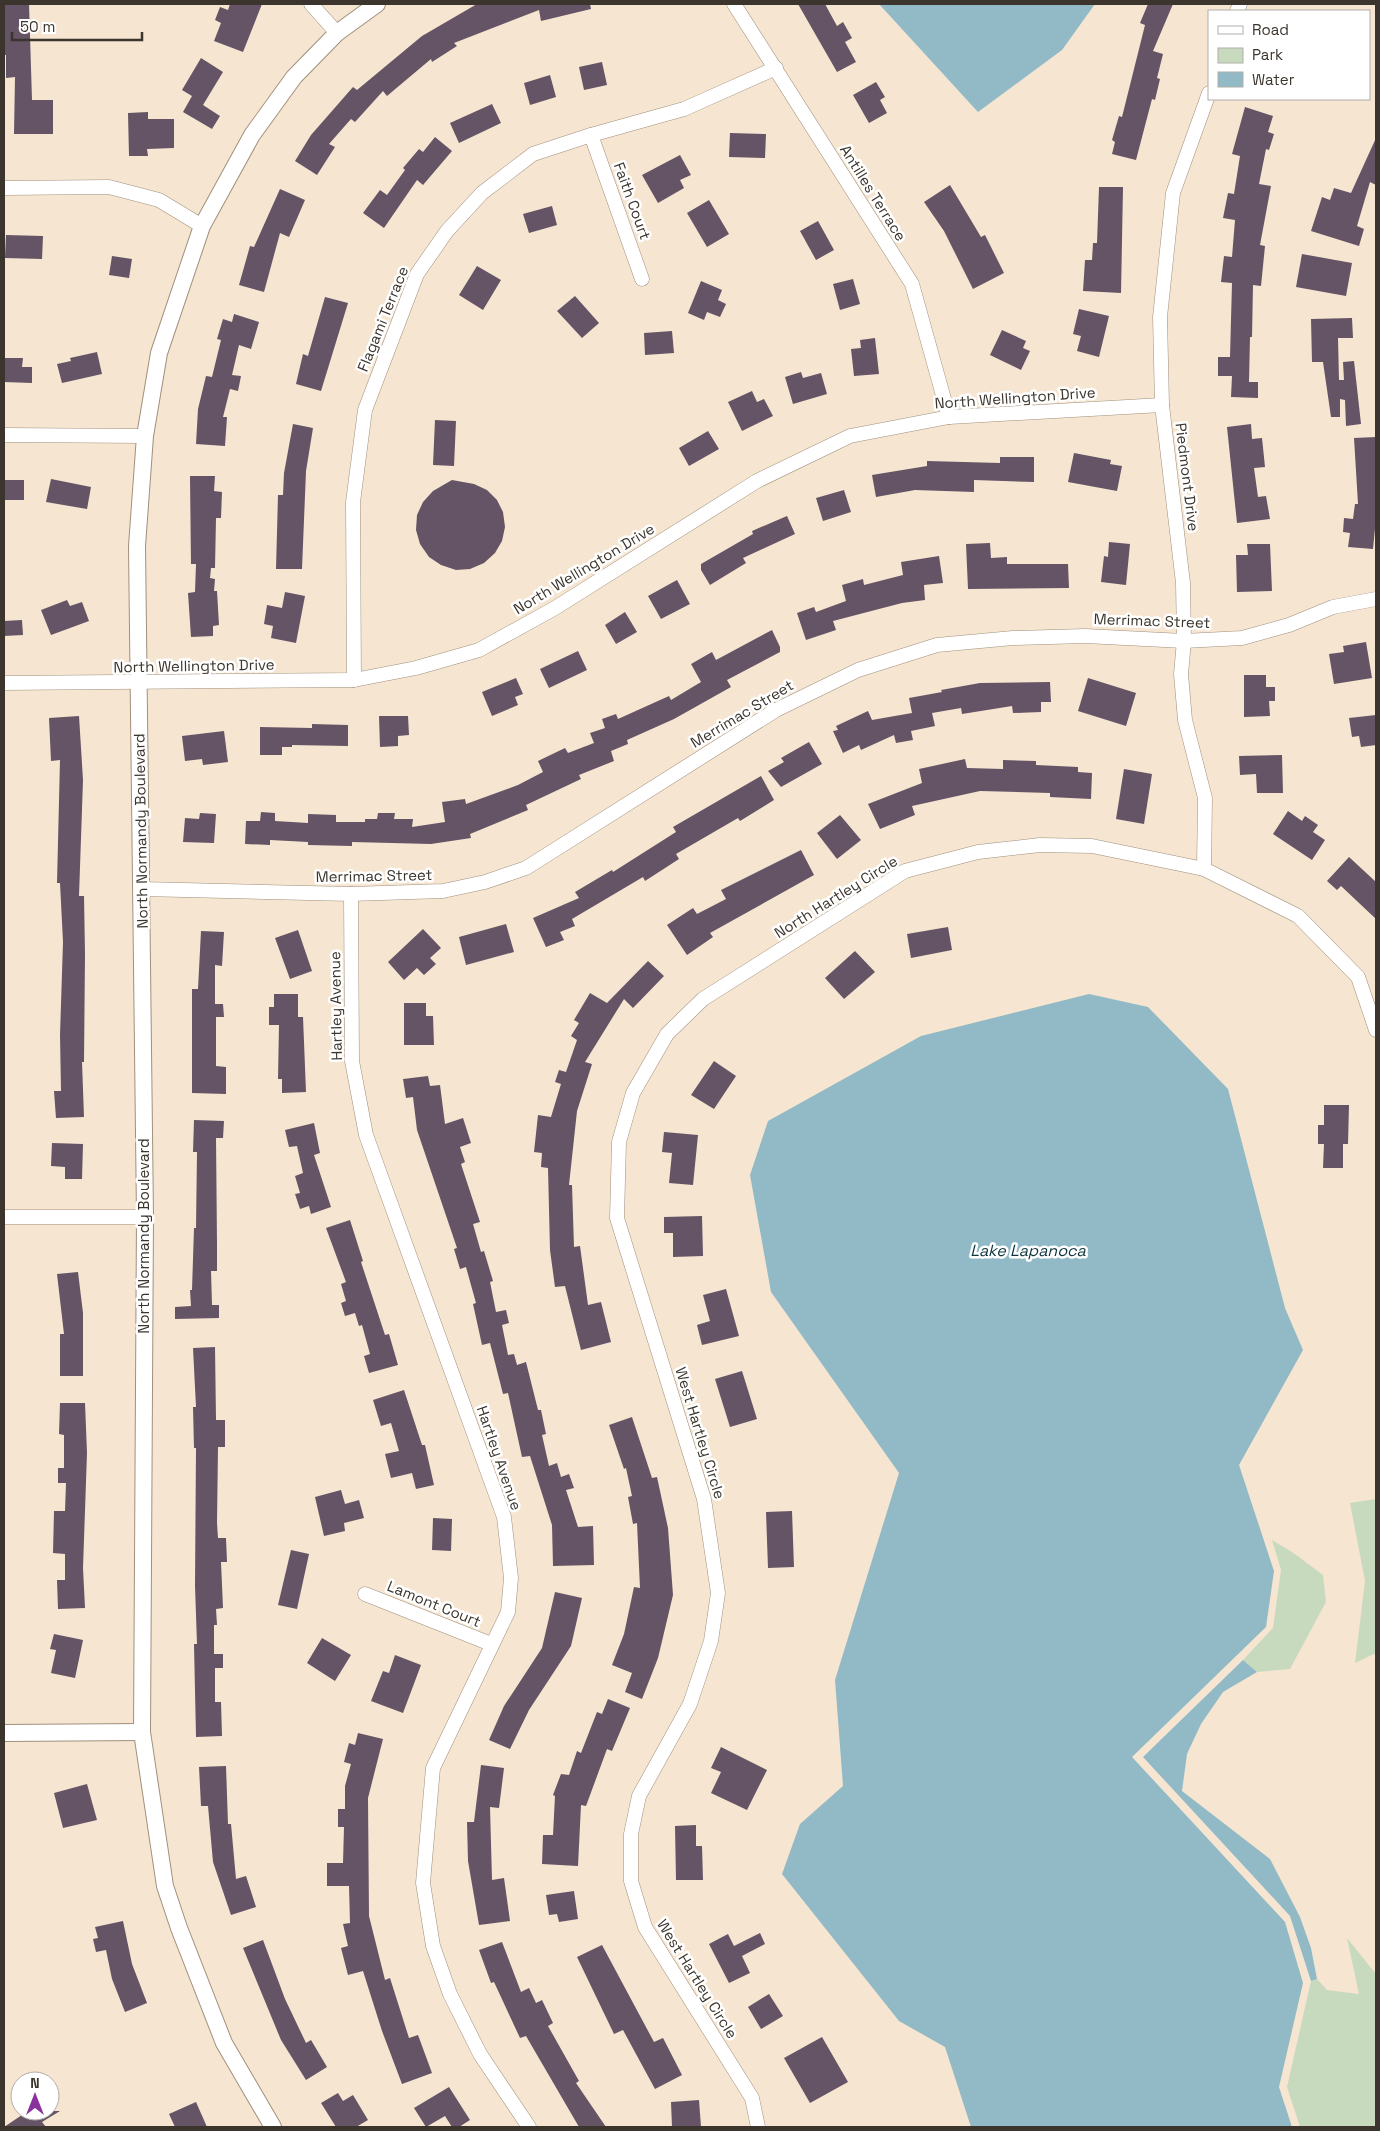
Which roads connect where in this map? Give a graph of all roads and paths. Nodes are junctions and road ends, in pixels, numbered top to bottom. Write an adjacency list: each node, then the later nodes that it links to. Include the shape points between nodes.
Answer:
1 (311, 4): 4 (street)
2 (377, 4): 4 (street, North Normandy Boulevard)
3 (734, 4): 5 (street, Antilles Terrace)
4 (337, 33): 9 (street, North Normandy Boulevard, via 294,77 252,135)
5 (776, 68): 7 (street, Flagami Terrace, via 684,109); 12 (street, Antilles Terrace, via 912,284)
6 (1208, 97): 11 (street, Piedmont Drive, via 1173,193 1160,317)
7 (591, 135): 10 (street, Faith Court); 17 (street, Flagami Terrace, via 533,154 482,193 447,230 417,274 365,410 353,502)
8 (4, 188): 9 (street, via 109,188 159,200)
9 (202, 226): 14 (street, North Normandy Boulevard, via 159,353)
10 (642, 279)
11 (1162, 405): 12 (street, North Wellington Drive); 16 (street, Piedmont Drive, via 1183,583)
12 (949, 417): 17 (street, North Wellington Drive, via 850,436 757,481 555,608 479,650 416,668)
13 (4, 435): 14 (street)
14 (144, 436): 19 (street, North Normandy Boulevard, via 137,546)
15 (1376, 599): 16 (street, Merrimac Street, via 1332,607 1289,625 1242,638)
16 (1184, 641): 20 (street, Piedmont Drive, via 1181,674 1186,720 1205,798); 22 (street, Merrimac Street, via 1085,636 1013,638 919,651 858,670 776,710 526,868 485,882 443,891)
17 (354, 680): 19 (street, North Wellington Drive)
18 (4, 683): 19 (street, North Wellington Drive)
19 (138, 684): 21 (street, North Normandy Boulevard)
20 (1204, 869): 23 (street, North Hartley Circle, via 1092,846 1040,845 978,852 905,871); 24 (street, North Hartley Circle, via 1298,916 1358,977)
21 (142, 889): 22 (street, Merrimac Street); 26 (street, North Normandy Boulevard)
22 (351, 894): 28 (street, Hartley Avenue, via 352,1061 366,1135 504,1517 511,1578 508,1612)
23 (703, 999): 33 (street, West Hartley Circle, via 667,1034 633,1092 619,1142 617,1218 704,1499 718,1593 711,1641 690,1704 639,1796 631,1834 631,1881 645,1928 752,2098)
24 (1376, 1030)
25 (4, 1217): 26 (street)
26 (144, 1217): 29 (street, North Normandy Boulevard)
27 (365, 1594): 28 (street, Lamont Court)
28 (491, 1644): 32 (street, Hartley Avenue, via 433,1768 423,1883 433,1946 450,1994 480,2054)
29 (142, 1732): 30 (street); 31 (street, North Normandy Boulevard, via 165,1886 224,2043)
30 (4, 1733)
31 (273, 2127)
32 (530, 2127)
33 (758, 2127)

